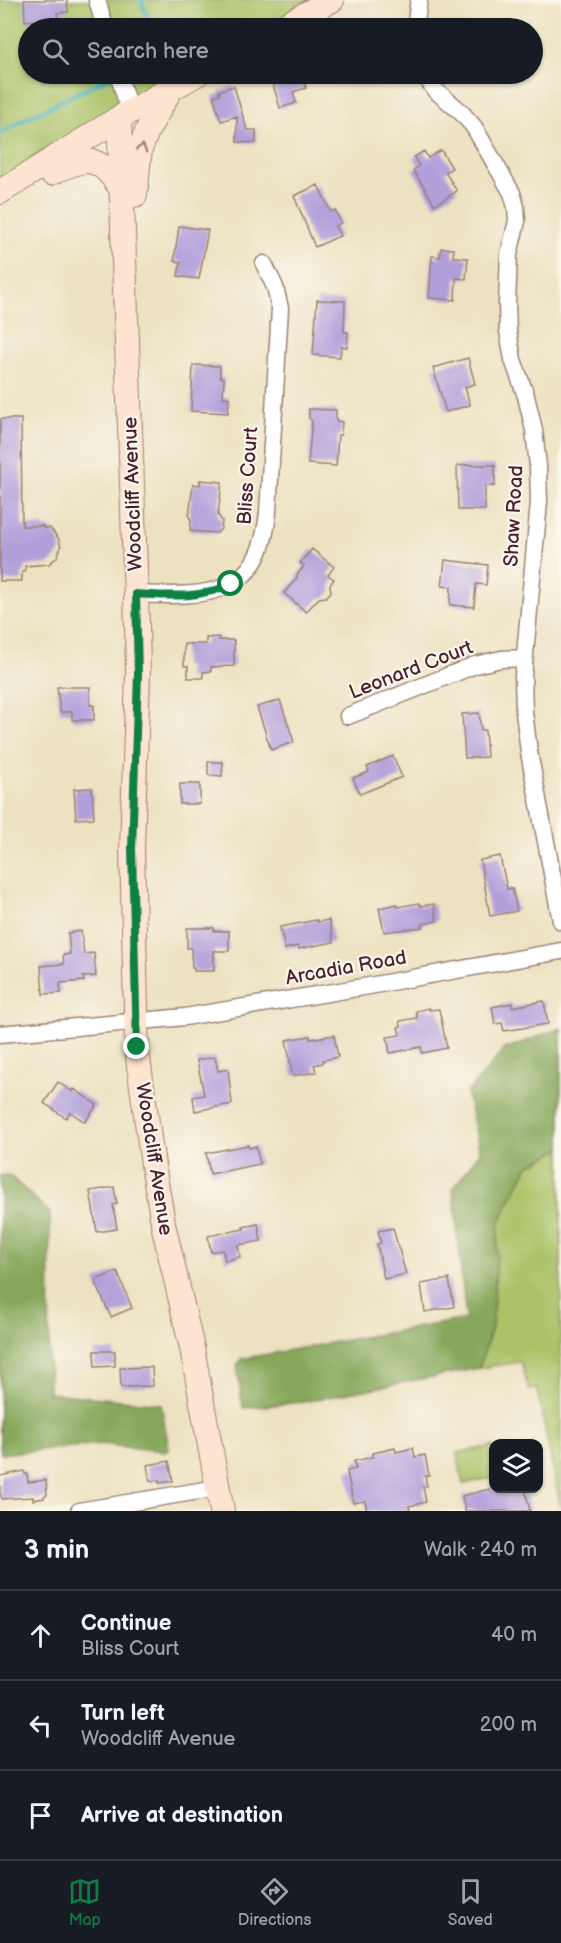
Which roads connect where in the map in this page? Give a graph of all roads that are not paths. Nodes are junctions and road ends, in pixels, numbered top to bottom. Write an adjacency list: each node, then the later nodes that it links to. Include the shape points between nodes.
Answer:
1 (97, 0): 4 (street)
2 (332, 0): 5 (main road)
3 (419, 0): 6 (street)
4 (102, 18)
5 (299, 18)
6 (416, 18)
7 (121, 84): 11 (street)
8 (178, 84): 10 (main road)
9 (431, 84): 17 (street, Shaw Road, via 474,127 516,207 517,221 509,254 508,331 534,430 539,502)
10 (171, 88): 11 (main road); 14 (main road, one-way to 10, via 135,194 140,149)
11 (125, 115): 12 (main road, Woodcliff Avenue); 13 (main road)
12 (122, 190): 13 (main road, via 102,165 88,160); 14 (main road, Woodcliff Avenue)
13 (2, 191)
14 (123, 225): 16 (main road, Woodcliff Avenue)
15 (264, 264): 16 (street, Bliss Court, via 280,308 268,512 260,552 240,578 216,591 185,596)
16 (136, 594): 21 (main road, Woodcliff Avenue, via 138,674 132,849)
17 (525, 658): 18 (street, Leonard Court, via 475,665); 19 (street, Shaw Road, via 524,712 529,752)
18 (348, 716)
19 (561, 921)
20 (561, 951): 21 (street, Arcadia Road)
21 (137, 1022): 22 (street, Arcadia Road); 23 (main road, Woodcliff Avenue, via 137,1051 153,1165)
22 (0, 1034)
23 (219, 1500): 24 (street)
24 (79, 1511)

